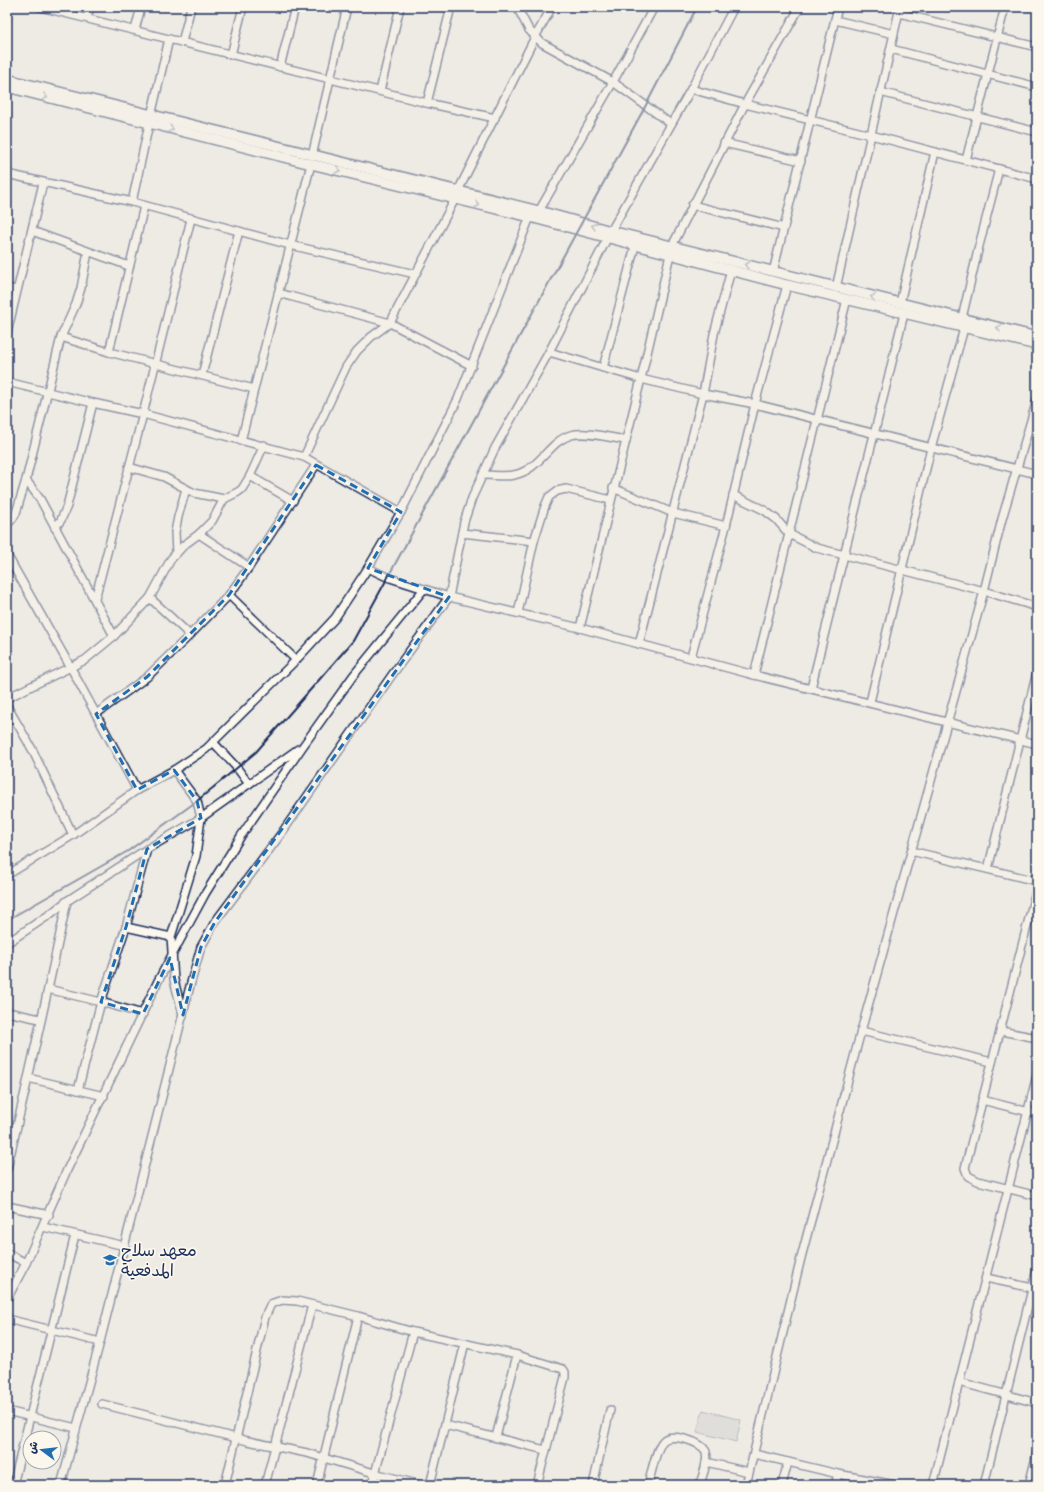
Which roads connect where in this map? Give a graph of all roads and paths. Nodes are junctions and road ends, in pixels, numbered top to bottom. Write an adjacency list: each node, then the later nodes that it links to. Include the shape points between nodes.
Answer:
1 (40, 7): 18 (street)
2 (90, 7): 18 (street)
3 (141, 7): 20 (street)
4 (191, 7): 25 (street)
5 (243, 7): 28 (street)
6 (295, 7): 29 (street)
7 (347, 7): 31 (street)
8 (400, 7): 37 (street)
9 (451, 7): 39 (street)
10 (517, 7): 22 (street)
11 (552, 7): 22 (street)
12 (654, 7): 33 (street)
13 (734, 7): 36 (street)
14 (800, 7): 40 (street)
15 (838, 7): 19 (street)
16 (1005, 7): 23 (street)
17 (900, 10): 21 (street); 23 (street)
18 (87, 18): 20 (street)
19 (835, 20): 21 (street); 44 (street)
20 (135, 30): 24 (street)
21 (894, 34): 27 (street)
22 (535, 37): 33 (street); 42 (street)
23 (998, 37): 26 (street); 30 (street)
24 (170, 39): 25 (street); 43 (street)
25 (182, 42): 28 (street)
26 (1037, 47)
27 (891, 49): 30 (street); 38 (street)
28 (231, 54): 29 (street)
29 (280, 67): 31 (street)
30 (988, 74): 35 (street); 41 (street)
31 (330, 78): 37 (street); 50 (street)
32 (7, 80): 43 (main road)
33 (613, 82): 45 (street); 61 (street)
34 (7, 87): 43 (main road, one-way to 43)
35 (1037, 87)
36 (691, 89): 40 (street); 45 (street)
37 (380, 91): 39 (street)
38 (880, 92): 41 (street); 47 (street)
39 (427, 103): 42 (street)
40 (744, 104): 44 (street); 48 (street)
41 (976, 116): 46 (street); 51 (street)
42 (495, 118): 57 (street)
43 (150, 120): 50 (main road); 58 (street)
44 (811, 120): 47 (street); 52 (street)
45 (671, 124): 67 (street)
46 (1037, 132)
47 (871, 135): 49 (street); 78 (street)
48 (724, 143): 52 (street); 59 (street)
49 (934, 152): 51 (street); 82 (street)
50 (312, 160): 57 (main road); 68 (street)
51 (966, 160): 53 (street)
52 (801, 162): 64 (street)
53 (999, 169): 55 (street); 85 (street)
54 (7, 174): 56 (street)
55 (1037, 179)
56 (43, 183): 58 (street); 65 (street)
57 (456, 195): 61 (main road); 62 (main road, one-way to 62); 75 (street)
58 (132, 202): 60 (street)
59 (692, 205): 64 (street); 70 (street)
60 (144, 206): 63 (street); 72 (street)
61 (539, 211): 67 (main road, one-way to 61)
62 (530, 217): 67 (main road); 93 (street)
63 (191, 219): 66 (street); 92 (street)
64 (784, 228): 74 (street)
65 (32, 231): 71 (street); 79 (street)
66 (239, 231): 68 (street); 95 (street)
67 (609, 235): 69 (main road); 70 (main road); 91 (street)
68 (290, 245): 75 (street); 80 (street)
69 (635, 246): 70 (main road); 94 (street)
70 (670, 251): 73 (main road); 74 (main road, one-way to 70); 96 (street)
71 (88, 252): 72 (street); 87 (street, via 76,304)
72 (129, 266): 90 (street)
73 (731, 270): 76 (main road); 100 (street, via 714,334)
74 (773, 272): 78 (main road)
75 (415, 274): 84 (street)
76 (787, 285): 81 (main road); 103 (street)
77 (7, 288): 79 (street)
78 (836, 288): 82 (main road, one-way to 78)
79 (16, 290): 86 (street)
80 (278, 293): 84 (street); 98 (street)
81 (847, 299): 83 (main road); 105 (street)
82 (900, 303): 85 (main road)
83 (904, 314): 85 (main road); 106 (street)
84 (390, 323): 93 (street); 111 (street, via 357,351 346,367)
85 (963, 323): 88 (main road, one-way to 85); 89 (main road); 110 (street)
86 (7, 333)
87 (61, 337): 90 (street); 99 (street)
88 (1037, 337)
89 (1037, 345)
90 (109, 352): 92 (street)
91 (549, 352): 94 (street); 116 (street, via 502,434)
92 (155, 364): 95 (street); 104 (street)
93 (472, 366): 125 (street)
94 (603, 368): 96 (street)
95 (202, 375): 98 (street)
96 (641, 379): 100 (street); 107 (street)
97 (7, 382): 99 (street)
98 (254, 389): 108 (street)
99 (47, 392): 102 (street); 118 (street)
100 (703, 394): 103 (street); 126 (street)
101 (1037, 400): 114 (street)
102 (93, 403): 104 (street); 129 (street, via 67,506)
103 (754, 404): 105 (street); 121 (street)
104 (143, 414): 108 (street); 113 (street)
105 (817, 420): 106 (street); 132 (street)
106 (875, 433): 110 (street); 136 (street)
107 (626, 440): 116 (street, via 571,435 554,446 528,471 514,475); 119 (street)
108 (241, 441): 109 (street)
109 (264, 446): 111 (street); 117 (street)
110 (931, 448): 114 (street); 139 (street)
111 (304, 457): 112 (street)
112 (316, 465): 124 (street); 125 (street)
113 (129, 467): 120 (street, via 164,477); 145 (street)
114 (1017, 469): 115 (street); 141 (street)
115 (1037, 474)
116 (484, 475): 130 (street, via 472,498)
117 (250, 476): 122 (street, via 238,492); 124 (street)
118 (26, 480): 127 (street, via 16,513); 129 (street, via 40,498)
119 (614, 488): 123 (street); 126 (street)
120 (186, 489): 122 (street, via 194,494); 135 (street, via 175,532)
121 (733, 496): 128 (street); 132 (street, via 764,510)
122 (224, 499): 131 (street, via 212,521)
123 (611, 500): 133 (street, via 570,489 557,491 547,501); 148 (street)
124 (293, 501): 137 (street)
125 (401, 512): 138 (street)
126 (673, 513): 128 (street); 151 (street)
127 (7, 525)
128 (726, 526): 152 (street)
129 (55, 528): 145 (street)
130 (462, 533): 133 (street); 143 (street)
131 (199, 534): 135 (street); 137 (street)
132 (789, 534): 136 (street, via 816,548); 155 (street)
133 (534, 541): 147 (street)
134 (7, 554): 154 (street)
135 (176, 554): 144 (street, via 161,575)
136 (844, 556): 139 (street); 157 (street)
137 (249, 568): 142 (street)
138 (368, 568): 140 (street); 153 (street, via 335,618)
139 (903, 569): 141 (street); 159 (street)
140 (424, 589): 143 (street); 166 (street, via 353,676)
141 (984, 591): 146 (street); 162 (street)
142 (229, 595): 149 (street); 153 (street)
143 (449, 597): 147 (street); 188 (street, via 281,834 224,909 202,947)
144 (150, 598): 149 (street); 150 (street)
145 (95, 599): 150 (street)
146 (1037, 607)
147 (518, 614): 148 (street)
148 (580, 628): 151 (street)
149 (190, 635): 161 (street, via 147,677)
150 (114, 636): 154 (street)
151 (639, 644): 152 (street)
152 (691, 658): 155 (street)
153 (296, 660): 164 (street)
154 (71, 668): 158 (street); 161 (street)
155 (754, 675): 157 (street)
156 (1036, 676): 163 (street)
157 (811, 688): 159 (street)
158 (7, 698)
159 (870, 702): 162 (street)
160 (7, 706): 171 (street, via 32,750)
161 (96, 714): 169 (street)
162 (947, 721): 163 (street); 173 (street)
163 (1021, 740): 165 (street); 175 (street)
164 (213, 742): 167 (street); 168 (street)
165 (1037, 744)
166 (303, 746): 168 (street); 183 (street, via 233,849)
167 (174, 770): 169 (street); 170 (street, via 197,801)
168 (248, 784): 170 (street)
169 (137, 790): 171 (street)
170 (201, 818): 172 (street); 181 (street, via 196,856)
171 (73, 835): 176 (street)
172 (146, 849): 179 (street); 180 (street)
173 (911, 851): 175 (street); 190 (street)
174 (7, 865): 176 (street)
175 (988, 869): 177 (street)
176 (9, 874)
177 (1037, 881)
178 (1037, 887): 191 (street)
179 (67, 901): 182 (street); 184 (street)
180 (126, 927): 181 (street); 185 (street)
181 (171, 937): 183 (street)
182 (7, 943)
183 (173, 954): 187 (street); 188 (street, via 174,980)
184 (48, 989): 185 (street); 189 (street)
185 (101, 1002): 187 (street); 196 (street)
186 (7, 1012): 189 (street)
187 (143, 1014): 197 (street)
188 (183, 1015): 210 (street)
189 (40, 1019): 195 (street)
190 (861, 1031): 193 (street); 239 (street, via 801,1258)
191 (1001, 1031): 192 (street); 193 (street)
192 (1037, 1038)
193 (992, 1062): 198 (street)
194 (1037, 1075): 199 (street)
195 (28, 1078): 196 (street); 202 (street)
196 (78, 1090): 197 (street)
197 (104, 1096): 207 (street, via 67,1170)
198 (982, 1100): 199 (street); 204 (street, via 965,1168 968,1176 978,1181)
199 (1028, 1112): 200 (street); 204 (street)
200 (1037, 1114)
201 (7, 1126): 202 (street)
202 (16, 1128): 203 (street)
203 (7, 1169)
204 (1008, 1188): 205 (street); 214 (street)
205 (1037, 1196)
206 (7, 1206): 207 (street)
207 (49, 1215): 208 (street)
208 (43, 1227): 209 (street); 212 (street)
209 (75, 1235): 210 (street); 220 (street)
210 (124, 1246): 222 (street)
211 (7, 1252): 212 (street)
212 (26, 1263): 216 (street)
213 (1037, 1269): 215 (street)
214 (986, 1278): 215 (street); 225 (street)
215 (1035, 1289): 226 (street)
216 (7, 1300)
217 (312, 1305): 218 (street); 234 (street, via 282,1300 271,1304 265,1317); 236 (street)
218 (358, 1316): 221 (street); 240 (street)
219 (7, 1319): 220 (street)
220 (52, 1330): 222 (street); 231 (street)
221 (413, 1332): 223 (street); 244 (street)
222 (100, 1342): 233 (street)
223 (465, 1343): 224 (street); 232 (street)
224 (517, 1355): 235 (street); 237 (street, via 561,1368 565,1372)
225 (959, 1382): 226 (street); 262 (street)
226 (1007, 1394): 227 (street); 263 (street)
227 (1037, 1403)
228 (102, 1404): 234 (street)
229 (610, 1410): 255 (street)
230 (7, 1411): 231 (street)
231 (31, 1417): 233 (street); 246 (street)
232 (445, 1425): 235 (street); 253 (street)
233 (76, 1428): 247 (street)
234 (236, 1437): 236 (street); 248 (street)
235 (496, 1437): 237 (street)
236 (275, 1446): 240 (street); 249 (street)
237 (545, 1450): 254 (street)
238 (1037, 1453): 264 (street)
239 (754, 1454): 242 (street); 243 (street)
240 (323, 1458): 244 (street); 250 (street)
241 (706, 1462): 243 (street); 256 (street, via 704,1447 678,1437 667,1437 660,1444); 257 (street)
242 (788, 1462): 245 (street); 259 (street)
243 (749, 1472): 258 (street)
244 (374, 1473): 251 (street); 252 (street)
245 (838, 1474): 260 (street); 261 (street)
246 (13, 1485)
247 (60, 1485)
248 (225, 1485)
249 (265, 1485)
250 (317, 1485)
251 (372, 1485)
252 (421, 1485)
253 (430, 1485)
254 (537, 1485)
255 (592, 1485)
256 (648, 1485)
257 (700, 1485)
258 (746, 1485)
259 (782, 1485)
260 (835, 1485)
261 (895, 1485)
262 (933, 1485)
263 (984, 1485)
264 (1029, 1485)

